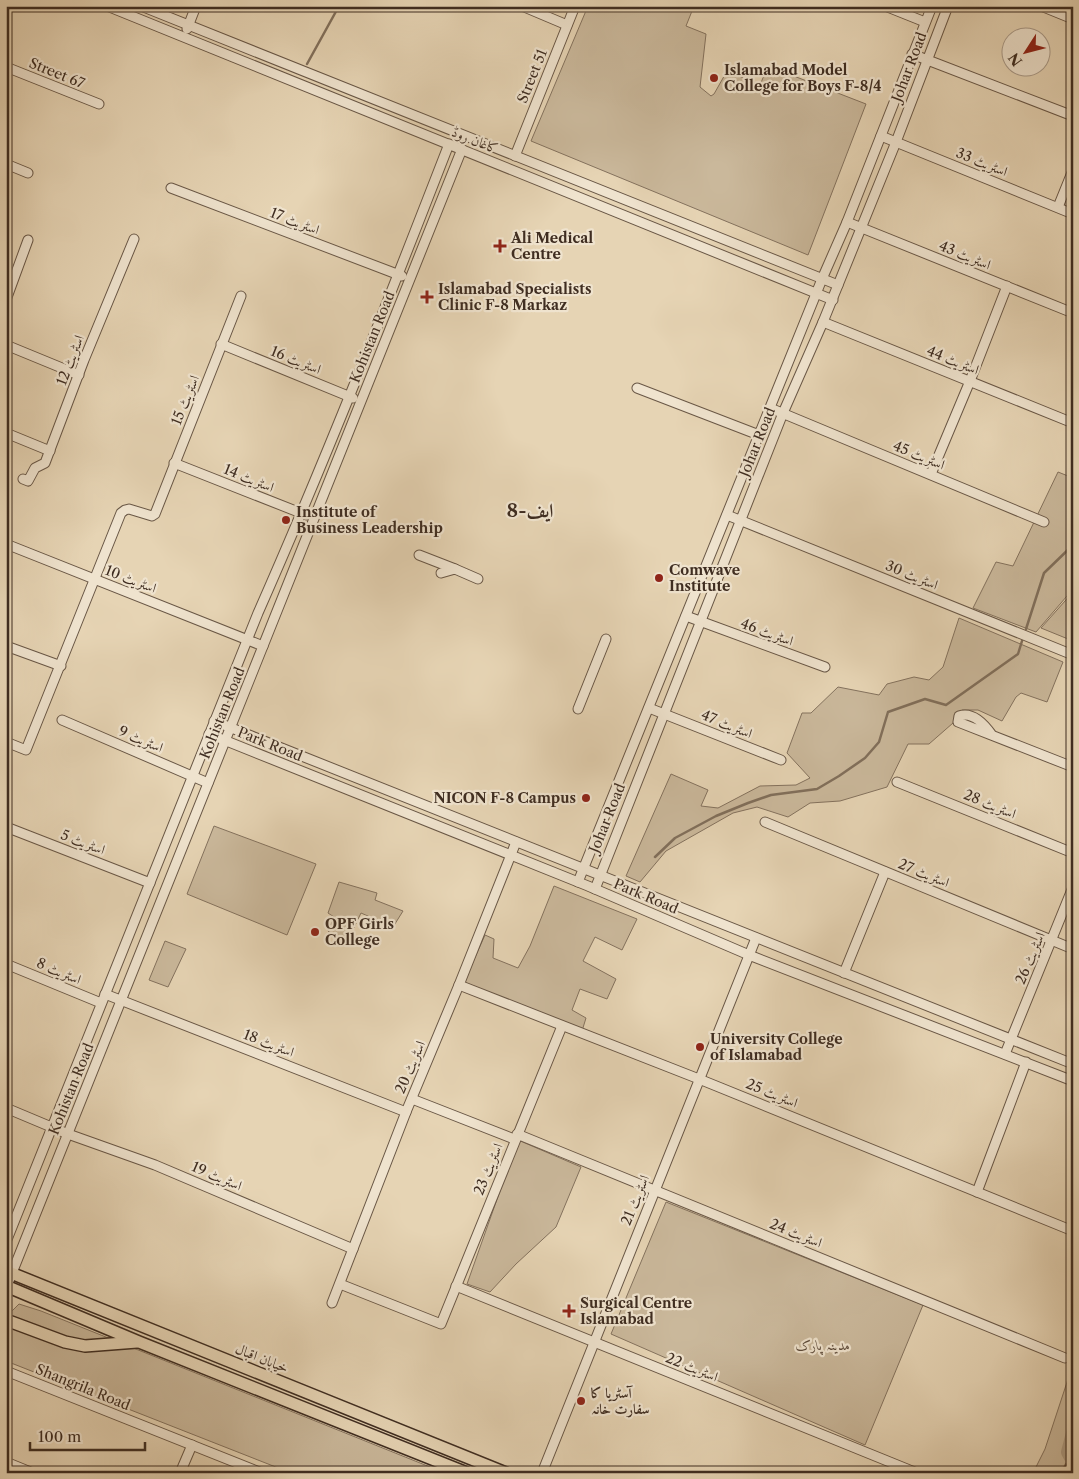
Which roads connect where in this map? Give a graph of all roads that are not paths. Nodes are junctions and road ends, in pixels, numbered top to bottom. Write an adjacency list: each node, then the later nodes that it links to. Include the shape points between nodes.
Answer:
1 (107, 6): 14 (street, کاغان روڈ)
2 (141, 6): 12 (street, کاغان روڈ)
3 (196, 6): 12 (street)
4 (522, 6): 13 (street)
5 (575, 6): 13 (street, Street 51)
6 (885, 6): 11 (street)
7 (932, 6): 11 (street, Johar Road)
8 (948, 6): 16 (street, Johar Road)
9 (1041, 6): 10 (street)
10 (1073, 19)
11 (925, 22): 15 (street, Johar Road)
12 (188, 25): 14 (street); 24 (street, کاغان روڈ)
13 (568, 25): 24 (street, Street 51)
14 (184, 37): 22 (street, کاغان روڈ)
15 (912, 54): 16 (street); 20 (street, Johar Road)
16 (926, 60): 19 (street); 21 (street, Johar Road)
17 (6, 67): 18 (street, Street 67)
18 (98, 104)
19 (1073, 116)
20 (881, 136): 21 (street, اسٹریٹ 33); 33 (street, Johar Road)
21 (896, 142): 31 (street, اسٹریٹ 33); 34 (street, Johar Road)
22 (449, 144): 23 (street, کاغان روڈ); 39 (street, Kohistan Road)
23 (462, 149): 30 (street, کاغان روڈ); 40 (street, Kohistan Road)
24 (515, 156): 29 (street, کاغان روڈ)
25 (6, 164): 27 (street)
26 (1073, 170): 31 (street)
27 (28, 173)
28 (171, 188): 39 (street, اسٹریٹ 17)
29 (606, 192): 30 (street); 37 (street, کاغان روڈ)
30 (601, 205): 38 (street, کاغان روڈ)
31 (1058, 207): 32 (street, اسٹریٹ 33)
32 (1073, 214)
33 (846, 222): 34 (street, اسٹریٹ 43); 41 (street, Johar Road)
34 (861, 227): 42 (street, Johar Road); 43 (street, اسٹریٹ 43)
35 (134, 239): 52 (street, اسٹریٹ 12)
36 (28, 240): 46 (street)
37 (768, 257): 38 (street); 41 (street, کاغان روڈ)
38 (762, 271): 44 (street, کاغان روڈ)
39 (398, 275): 40 (street, اسٹریٹ 17); 55 (street, Kohistan Road)
40 (410, 279): 56 (street, Kohistan Road)
41 (822, 279): 42 (street, کاغان روڈ); 44 (street, Johar Road)
42 (838, 285): 47 (street, Johar Road)
43 (1007, 286): 48 (street, اسٹریٹ 43); 53 (street)
44 (816, 292): 47 (street, کاغان روڈ); 57 (street, Johar Road)
45 (241, 296): 50 (street, اسٹریٹ 15)
46 (6, 300)
47 (833, 300): 49 (street, Johar Road)
48 (1073, 313)
49 (824, 322): 53 (street, اسٹریٹ 44); 58 (street, Johar Road)
50 (221, 344): 55 (street, اسٹریٹ 16); 63 (street, اسٹریٹ 15)
51 (6, 345): 52 (street)
52 (79, 375): 62 (street, اسٹریٹ 12)
53 (970, 381): 59 (street, اسٹریٹ 44); 64 (street)
54 (637, 388): 61 (street)
55 (349, 396): 56 (street, اسٹریٹ 16); 66 (street, Kohistan Road)
56 (361, 401): 68 (street, Kohistan Road)
57 (770, 408): 58 (street, اسٹریٹ 45); 61 (street, Johar Road)
58 (783, 413): 64 (street, اسٹریٹ 45); 69 (street, Johar Road)
59 (1073, 423)
60 (6, 434): 62 (street)
61 (759, 435): 67 (street, Johar Road)
62 (50, 451): 65 (street, اسٹریٹ 12, via 45,463 34,468 28,481)
63 (174, 463): 66 (street, اسٹریٹ 14); 76 (street, اسٹریٹ 15, via 155,514 152,516 128,509 121,513)
64 (931, 474): 70 (street, اسٹریٹ 45)
65 (23, 479)
66 (302, 514): 68 (street, اسٹریٹ 14); 77 (street, Kohistan Road)
67 (727, 515): 69 (street, اسٹریٹ 30); 78 (street, Johar Road)
68 (314, 518): 79 (street, Kohistan Road)
69 (741, 520): 80 (street, Johar Road); 85 (street, اسٹریٹ 30)
70 (1044, 522)
71 (6, 544): 76 (street, اسٹریٹ 10)
72 (419, 555): 73 (street)
73 (456, 569): 74 (street); 75 (street)
74 (441, 573)
75 (478, 579)
76 (94, 580): 81 (street, اسٹریٹ 10); 86 (street)
77 (258, 613): 79 (street); 81 (street, Kohistan Road)
78 (686, 616): 80 (street, اسٹریٹ 46); 88 (street, Johar Road)
79 (274, 619): 84 (street, Kohistan Road)
80 (700, 622): 87 (street, اسٹریٹ 46); 90 (street, Johar Road)
81 (247, 639): 84 (street, اسٹریٹ 10); 92 (street, Kohistan Road)
82 (606, 639): 89 (street)
83 (6, 646): 86 (street)
84 (263, 646): 93 (street, Kohistan Road)
85 (1073, 655)
86 (61, 666): 97 (street, via 26,750)
87 (825, 668)
88 (649, 708): 90 (street, اسٹریٹ 47); 108 (street, Johar Road)
89 (578, 709)
90 (664, 714): 98 (street, اسٹریٹ 47); 110 (street, Johar Road)
91 (62, 720): 100 (street, اسٹریٹ 9)
92 (214, 721): 93 (street, Park Road); 94 (street, Kohistan Road)
93 (230, 728): 96 (street, Kohistan Road); 105 (street, Park Road)
94 (209, 734): 96 (street, Park Road); 100 (street, Kohistan Road)
95 (992, 735): 99 (street)
96 (225, 741): 102 (street, Kohistan Road); 107 (street, Park Road)
97 (6, 742)
98 (781, 760)
99 (1073, 767)
100 (192, 776): 102 (street, اسٹریٹ 9); 112 (street, Kohistan Road)
101 (896, 782): 106 (street, اسٹریٹ 28)
102 (208, 783): 123 (street, Kohistan Road)
103 (765, 822): 109 (street, اسٹریٹ 27)
104 (6, 827): 112 (street, اسٹریٹ 5)
105 (516, 842): 107 (street, اسٹریٹ 20); 108 (street, Park Road)
106 (1073, 853)
107 (510, 856): 111 (street, Park Road); 121 (street, اسٹریٹ 20)
108 (584, 869): 110 (street, Park Road); 111 (street, Johar Road)
109 (885, 872): 116 (street, اسٹریٹ 27); 120 (street)
110 (600, 875): 114 (street, Johar Road); 115 (street, Park Road)
111 (578, 882): 114 (street, Park Road)
112 (150, 883): 122 (street, Kohistan Road)
113 (1073, 887): 116 (street, اسٹریٹ 26)
114 (595, 889): 118 (street, Park Road)
115 (756, 938): 118 (street, اسٹریٹ 21); 120 (street, Park Road)
116 (1052, 940): 117 (street, اسٹریٹ 27); 126 (street, اسٹریٹ 26)
117 (1073, 949)
118 (748, 955): 127 (street, Park Road); 130 (street, اسٹریٹ 21)
119 (6, 964): 124 (street, اسٹریٹ 8)
120 (844, 973): 126 (street, Park Road)
121 (460, 985): 125 (street, اسٹریٹ 25); 132 (street, اسٹریٹ 20)
122 (105, 994): 123 (street, اسٹریٹ 18); 124 (street, Kohistan Road)
123 (121, 1000): 134 (street, اسٹریٹ 18); 136 (street, Kohistan Road)
124 (101, 1003): 135 (street, Kohistan Road)
125 (562, 1026): 130 (street, اسٹریٹ 25); 137 (street, اسٹریٹ 23)
126 (1010, 1040): 127 (street, اسٹریٹ 26); 129 (street, Park Road)
127 (1005, 1054): 128 (street, Park Road)
128 (1026, 1062): 131 (street, Park Road); 139 (street)
129 (1073, 1064)
130 (699, 1079): 138 (street, اسٹریٹ 21); 139 (street, اسٹریٹ 25)
131 (1073, 1081)
132 (412, 1099): 134 (street, اسٹریٹ 20); 137 (street, اسٹریٹ 24)
133 (6, 1108): 135 (street, اسٹریٹ 19)
134 (406, 1112): 142 (street, اسٹریٹ 20)
135 (52, 1127): 136 (street, اسٹریٹ 19); 141 (street, Kohistan Road)
136 (68, 1134): 142 (street, اسٹریٹ 19, via 155,1165); 143 (street, Kohistan Road)
137 (516, 1137): 138 (street, اسٹریٹ 24); 145 (street, اسٹریٹ 23)
138 (654, 1189): 150 (street, اسٹریٹ 21); 151 (street, اسٹریٹ 24)
139 (977, 1192): 140 (street, اسٹریٹ 25)
140 (1073, 1230)
141 (6, 1242)
142 (353, 1249): 144 (street, اسٹریٹ 20)
143 (9, 1272): 146 (street, Kohistan Road); 159 (main road, خیابان اقبال)
144 (340, 1284): 145 (street, اسٹریٹ 23, via 441,1324); 147 (street, اسٹریٹ 20)
145 (456, 1286): 150 (street, اسٹریٹ 22)
146 (6, 1287): 149 (main road)
147 (332, 1303)
148 (6, 1320): 149 (main road, via 85,1346)
149 (139, 1342): 158 (main road)
150 (594, 1342): 160 (street, اسٹریٹ 21); 161 (street, اسٹریٹ 22)
151 (1065, 1358)
152 (6, 1371): 153 (street, Shangrila Road)
153 (192, 1445): 156 (street); 157 (street, Shangrila Road)
154 (6, 1462): 155 (street)
155 (33, 1473)
156 (180, 1473)
157 (262, 1473)
158 (467, 1473)
159 (506, 1473)
160 (542, 1473)
161 (917, 1473)

